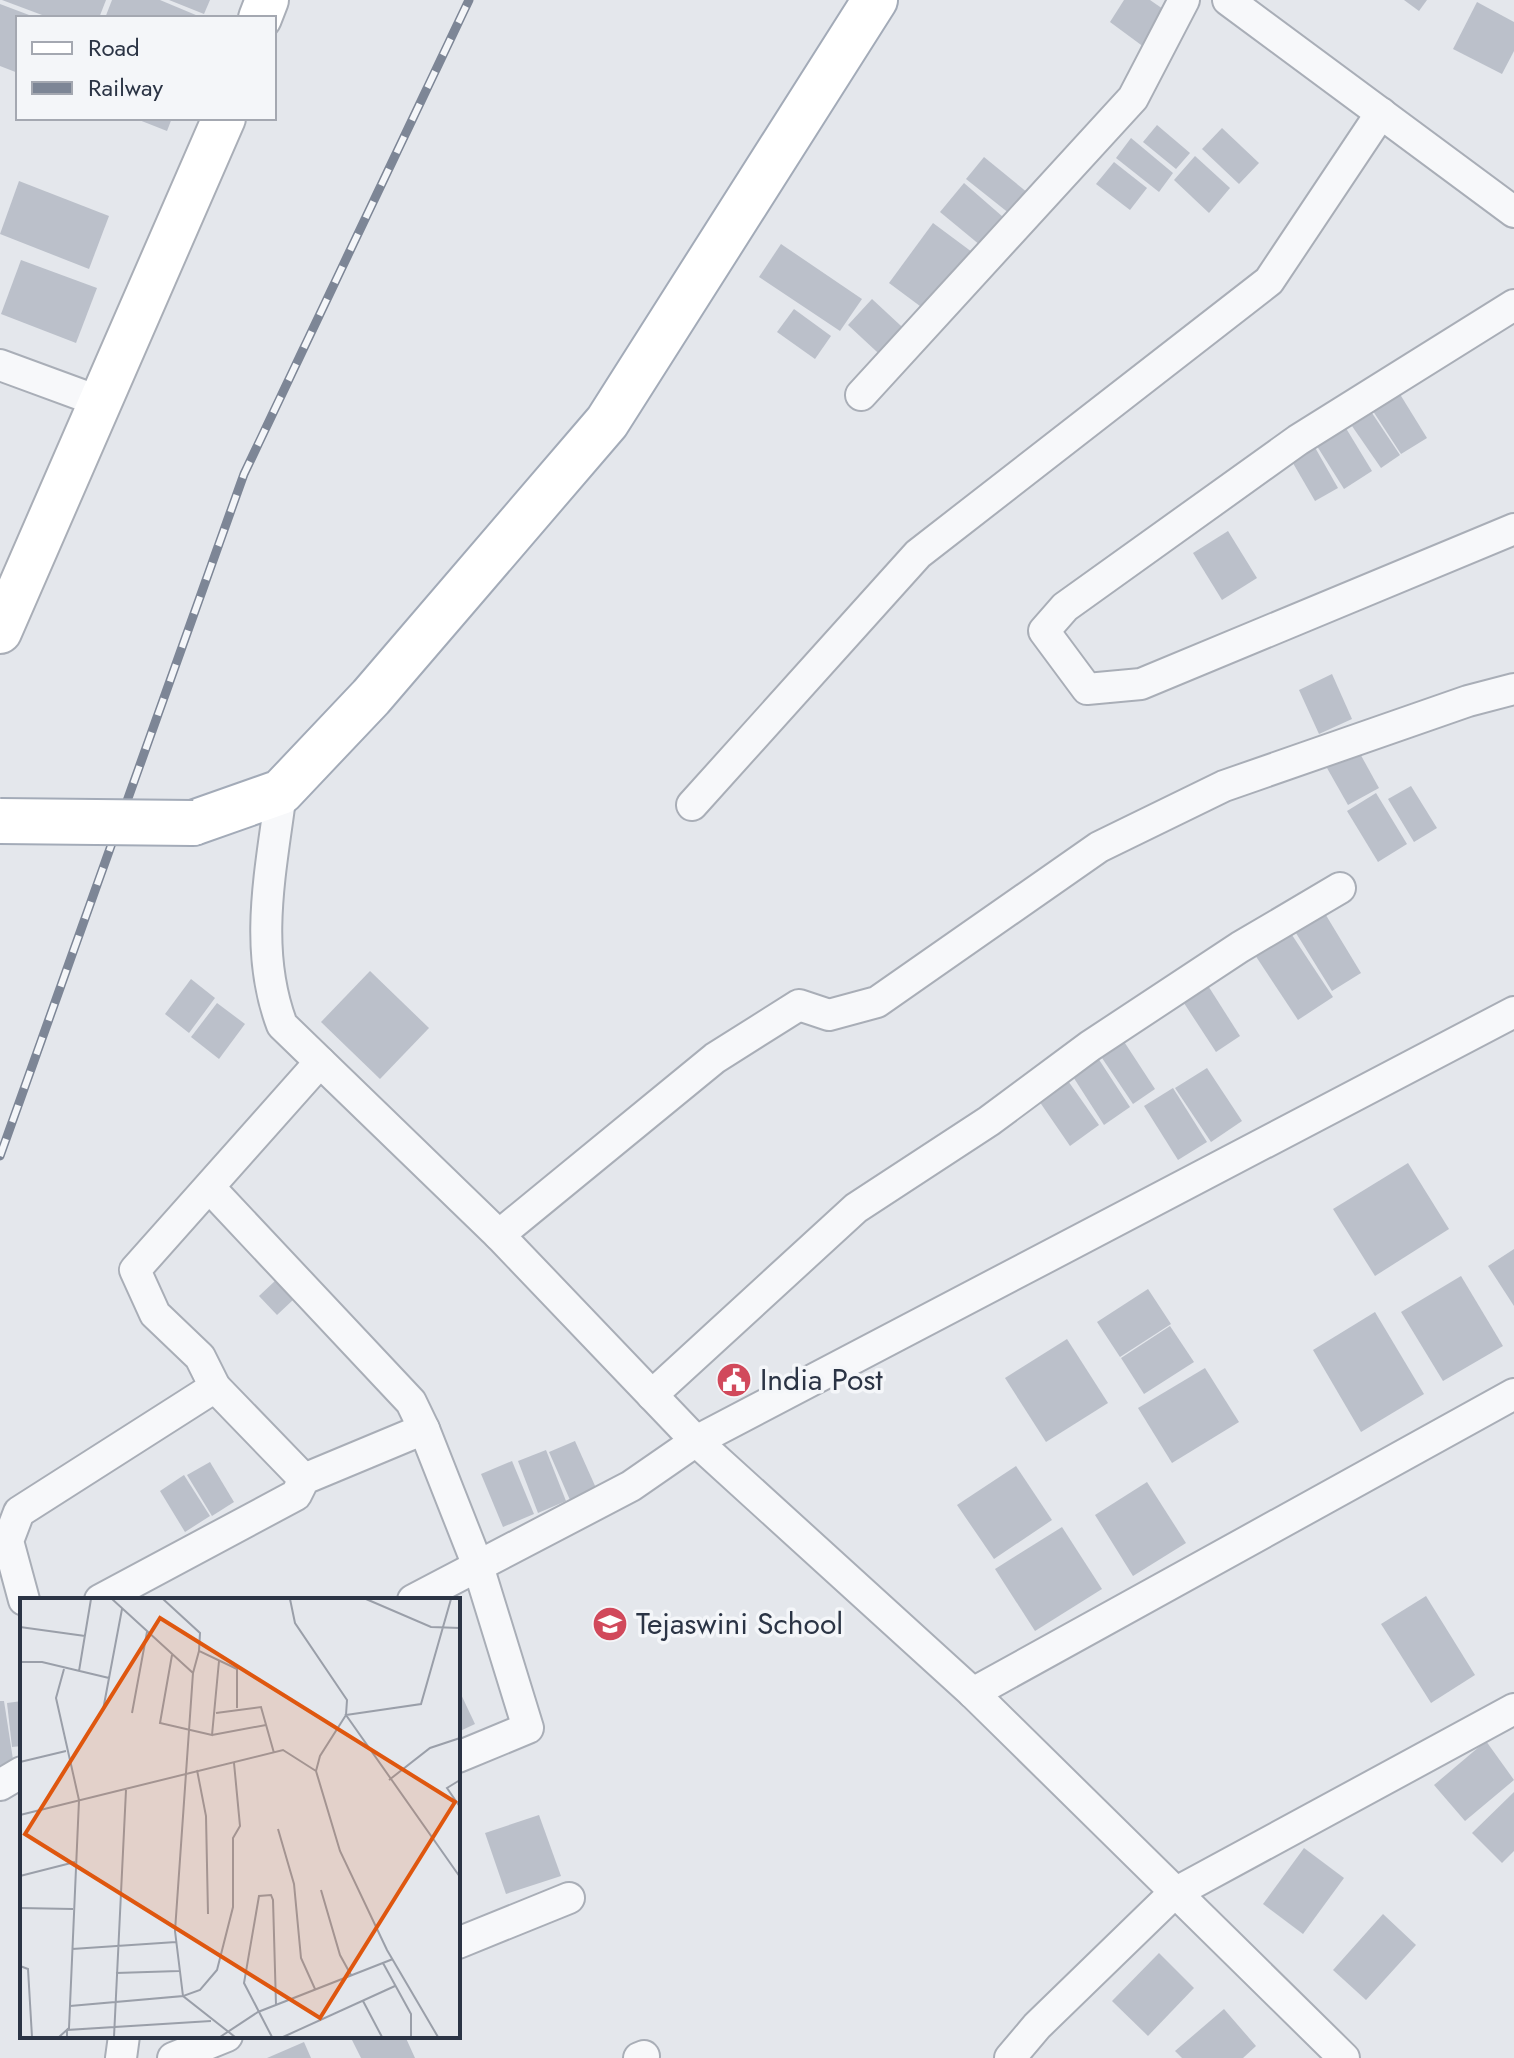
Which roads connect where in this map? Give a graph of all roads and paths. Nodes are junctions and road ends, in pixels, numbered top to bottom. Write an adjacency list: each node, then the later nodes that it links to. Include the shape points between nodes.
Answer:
1 (875, 0): 14 (main road, via 607,422 371,697)
2 (1184, 0): 9 (street, via 1133,98)
3 (1228, 0): 4 (street)
4 (1381, 113): 6 (street); 15 (street, via 1269,281 918,554)
5 (223, 120): 10 (street)
6 (1514, 212)
7 (1514, 305): 11 (street, via 1298,440 1065,607 1044,631 1087,689 1141,684)
8 (0, 365): 10 (street)
9 (861, 395)
10 (98, 401): 12 (street)
11 (1514, 529)
12 (0, 632)
13 (1514, 689): 21 (street, via 1224,786 1099,847 877,1002 829,1015 799,1005 715,1058)
14 (281, 792): 16 (main road, bridge, via 193,823); 19 (street, via 264,934 272,997 282,1025)
15 (692, 805)
16 (0, 821)
17 (1340, 888): 24 (street, via 1090,1046 989,1121 856,1208)
18 (1514, 1012): 26 (street)
19 (320, 1062): 20 (street); 21 (street)
20 (210, 1188): 22 (street, via 135,1270 155,1314 200,1357); 25 (street, via 411,1402)
21 (499, 1235): 24 (street)
22 (215, 1387): 27 (street); 29 (street, via 19,1512 8,1541)
23 (1514, 1394): 32 (street)
24 (652, 1395): 26 (street)
25 (424, 1429): 27 (street); 28 (street)
26 (696, 1441): 28 (street, via 631,1486); 32 (street)
27 (304, 1479): 30 (street, via 296,1495)
28 (478, 1566): 31 (street); 34 (street, via 528,1728)
29 (23, 1598)
30 (104, 1598)
31 (417, 1598)
32 (973, 1693): 37 (street)
33 (1508, 1721): 37 (street)
34 (460, 1756)
35 (20, 1773): 36 (street)
36 (0, 1785)
37 (1173, 1894): 44 (street); 45 (street)
38 (569, 1898): 39 (street)
39 (460, 1942)
40 (124, 2038): 42 (street)
41 (222, 2038): 43 (street)
42 (121, 2058)
43 (173, 2058)
44 (1010, 2058)
45 (1344, 2058)

